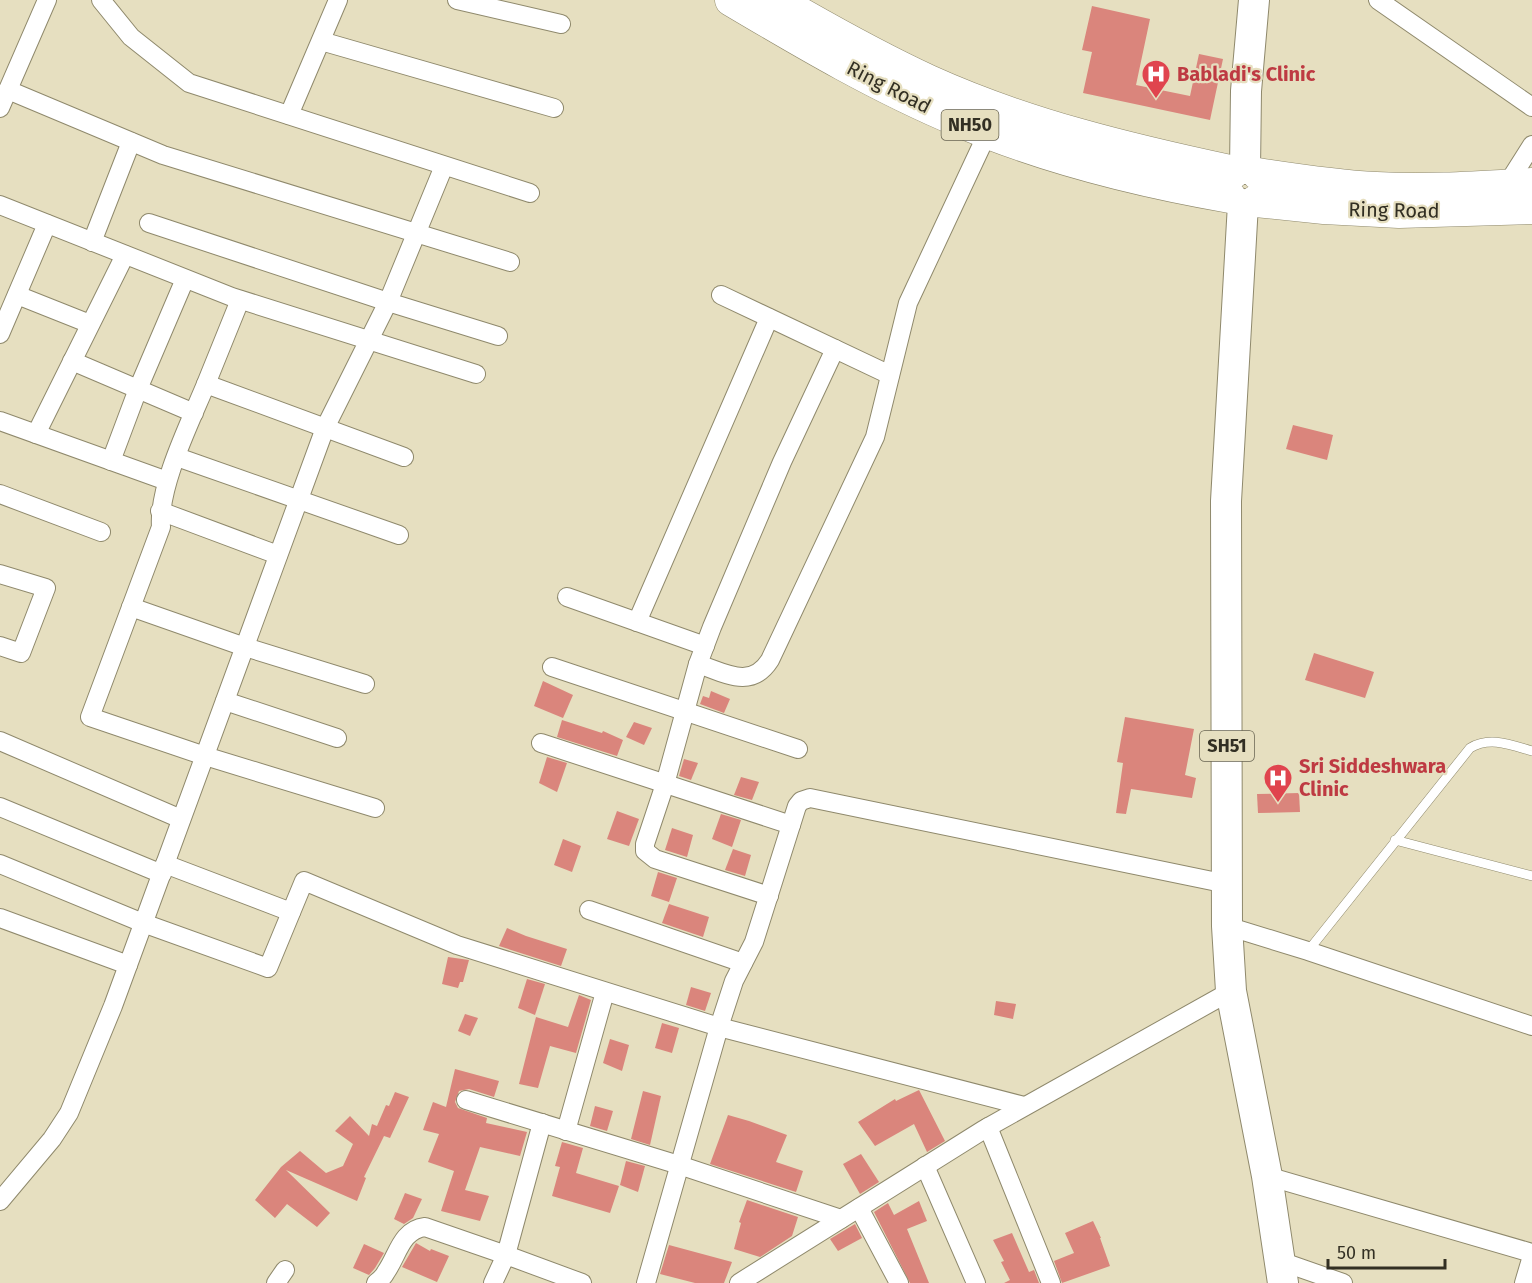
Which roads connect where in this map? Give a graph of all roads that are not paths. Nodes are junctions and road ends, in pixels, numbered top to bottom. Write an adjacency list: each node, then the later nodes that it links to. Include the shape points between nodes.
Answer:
1 (47, 0): 12 (street)
2 (101, 0): 16 (street, via 131,37 189,83)
3 (338, 0): 11 (street)
4 (457, 0): 9 (street)
5 (731, 0): 17 (highway, Ring Road / NH50, via 885,87)
6 (777, 0): 22 (highway, Ring Road / NH50, via 931,82 1090,138)
7 (1254, 0): 22 (main road, SH51, via 1246,91)
8 (1378, 0): 13 (street)
9 (476, 2): 10 (street)
10 (561, 24)
11 (321, 41): 15 (street); 16 (street)
12 (8, 90): 14 (street); 18 (street)
13 (1532, 107)
14 (0, 108)
15 (554, 108)
16 (289, 115): 20 (street)
17 (988, 132): 22 (highway, Ring Road / NH50, via 1126,176); 45 (street, via 911,296)
18 (131, 142): 28 (street); 29 (street)
19 (1532, 145): 21 (street)
20 (444, 166): 23 (street); 28 (street)
21 (1519, 185): 22 (highway, Ring Road / NH50, via 1376,188 1311,182)
22 (1244, 186): 25 (highway, Ring Road / NH50, via 1324,208 1399,212); 89 (main road, SH51, via 1227,501)
23 (530, 193)
24 (0, 205): 27 (street)
25 (1532, 208)
26 (149, 223): 36 (street)
27 (47, 224): 29 (street); 33 (street)
28 (416, 233): 31 (street); 36 (street)
29 (92, 242): 30 (street)
30 (125, 255): 32 (street); 38 (street)
31 (510, 262)
32 (185, 279): 35 (street); 47 (street)
33 (17, 295): 38 (street); 39 (street)
34 (721, 295): 37 (street)
35 (240, 300): 41 (street); 46 (street)
36 (388, 302): 40 (street); 41 (street)
37 (769, 318): 42 (street); 65 (street)
38 (90, 324): 43 (street)
39 (0, 334)
40 (498, 336)
41 (368, 340): 44 (street); 50 (street)
42 (835, 349): 45 (street); 67 (street, via 782,462)
43 (72, 361): 47 (street); 51 (street)
44 (476, 374)
45 (890, 375): 69 (street, via 874,437 763,671 741,678)
46 (206, 384): 48 (street); 50 (street)
47 (138, 389): 48 (street); 54 (street)
48 (194, 413): 52 (street)
49 (0, 421): 51 (street)
50 (325, 428): 53 (street); 57 (street)
51 (36, 434): 54 (street)
52 (177, 457): 55 (street); 57 (street)
53 (404, 457)
54 (111, 461): 55 (street)
55 (167, 481): 58 (street)
56 (0, 494): 59 (street)
57 (298, 500): 60 (street); 61 (street)
58 (160, 511): 61 (street); 64 (street, via 160,526)
59 (101, 532)
60 (399, 535)
61 (278, 555): 68 (street)
62 (0, 574): 66 (street, via 46,588 21,653)
63 (567, 597): 65 (street)
64 (131, 607): 68 (street); 79 (street, via 90,717)
65 (637, 622): 67 (street)
66 (0, 646)
67 (705, 646): 69 (street)
68 (244, 647): 71 (street); 72 (street)
69 (698, 664): 73 (street)
70 (552, 667): 73 (street)
71 (365, 684)
72 (225, 701): 74 (street); 79 (street)
73 (685, 712): 77 (street); 80 (street)
74 (337, 738)
75 (542, 743): 80 (street)
76 (3, 749): 83 (street)
77 (798, 749)
78 (1532, 751): 85 (lane, via 1488,741 1470,748)
79 (205, 756): 82 (street); 83 (street)
80 (665, 784): 84 (street); 90 (street, via 645,844 650,856)
81 (0, 807): 87 (street)
82 (375, 808)
83 (181, 819): 87 (street)
84 (791, 825): 89 (street, via 797,806 810,798); 90 (street)
85 (1395, 840): 88 (lane); 96 (lane)
86 (0, 864): 94 (street)
87 (163, 869): 92 (street); 94 (street)
88 (1532, 876)
89 (1227, 884): 95 (main road, SH51)
90 (769, 896): 97 (street)
91 (589, 910): 97 (street)
92 (291, 912): 94 (street, via 268,968); 100 (street, via 304,881 457,945)
93 (0, 918): 98 (street)
94 (143, 923): 98 (street)
95 (1227, 926): 96 (street); 99 (main road, SH51)
96 (1308, 951): 101 (street)
97 (743, 963): 102 (street)
98 (128, 965): 111 (street, via 62,1126)
99 (1231, 991): 104 (street); 110 (main road, SH51)
100 (605, 992): 102 (street); 107 (street)
101 (1532, 1026)
102 (718, 1028): 104 (street); 108 (street)
103 (466, 1100): 105 (street)
104 (1024, 1107): 106 (street)
105 (542, 1123): 107 (street); 115 (street)
106 (988, 1127): 109 (street); 124 (street)
107 (566, 1131): 108 (street)
108 (679, 1165): 113 (street); 121 (street)
109 (925, 1166): 112 (street); 123 (street)
110 (1267, 1176): 114 (street); 116 (main road, SH51)
111 (0, 1201)
112 (859, 1208): 113 (street); 122 (street)
113 (841, 1219): 117 (street)
114 (1532, 1254): 126 (street)
115 (506, 1255): 118 (street, via 425,1227 416,1228); 119 (street); 120 (street)
116 (1282, 1272): 125 (street)
117 (747, 1280)
118 (376, 1283)
119 (493, 1283)
120 (582, 1283)
121 (646, 1283)
122 (899, 1283)
123 (975, 1283)
124 (1052, 1283)
125 (1342, 1283)
126 (1524, 1283)

